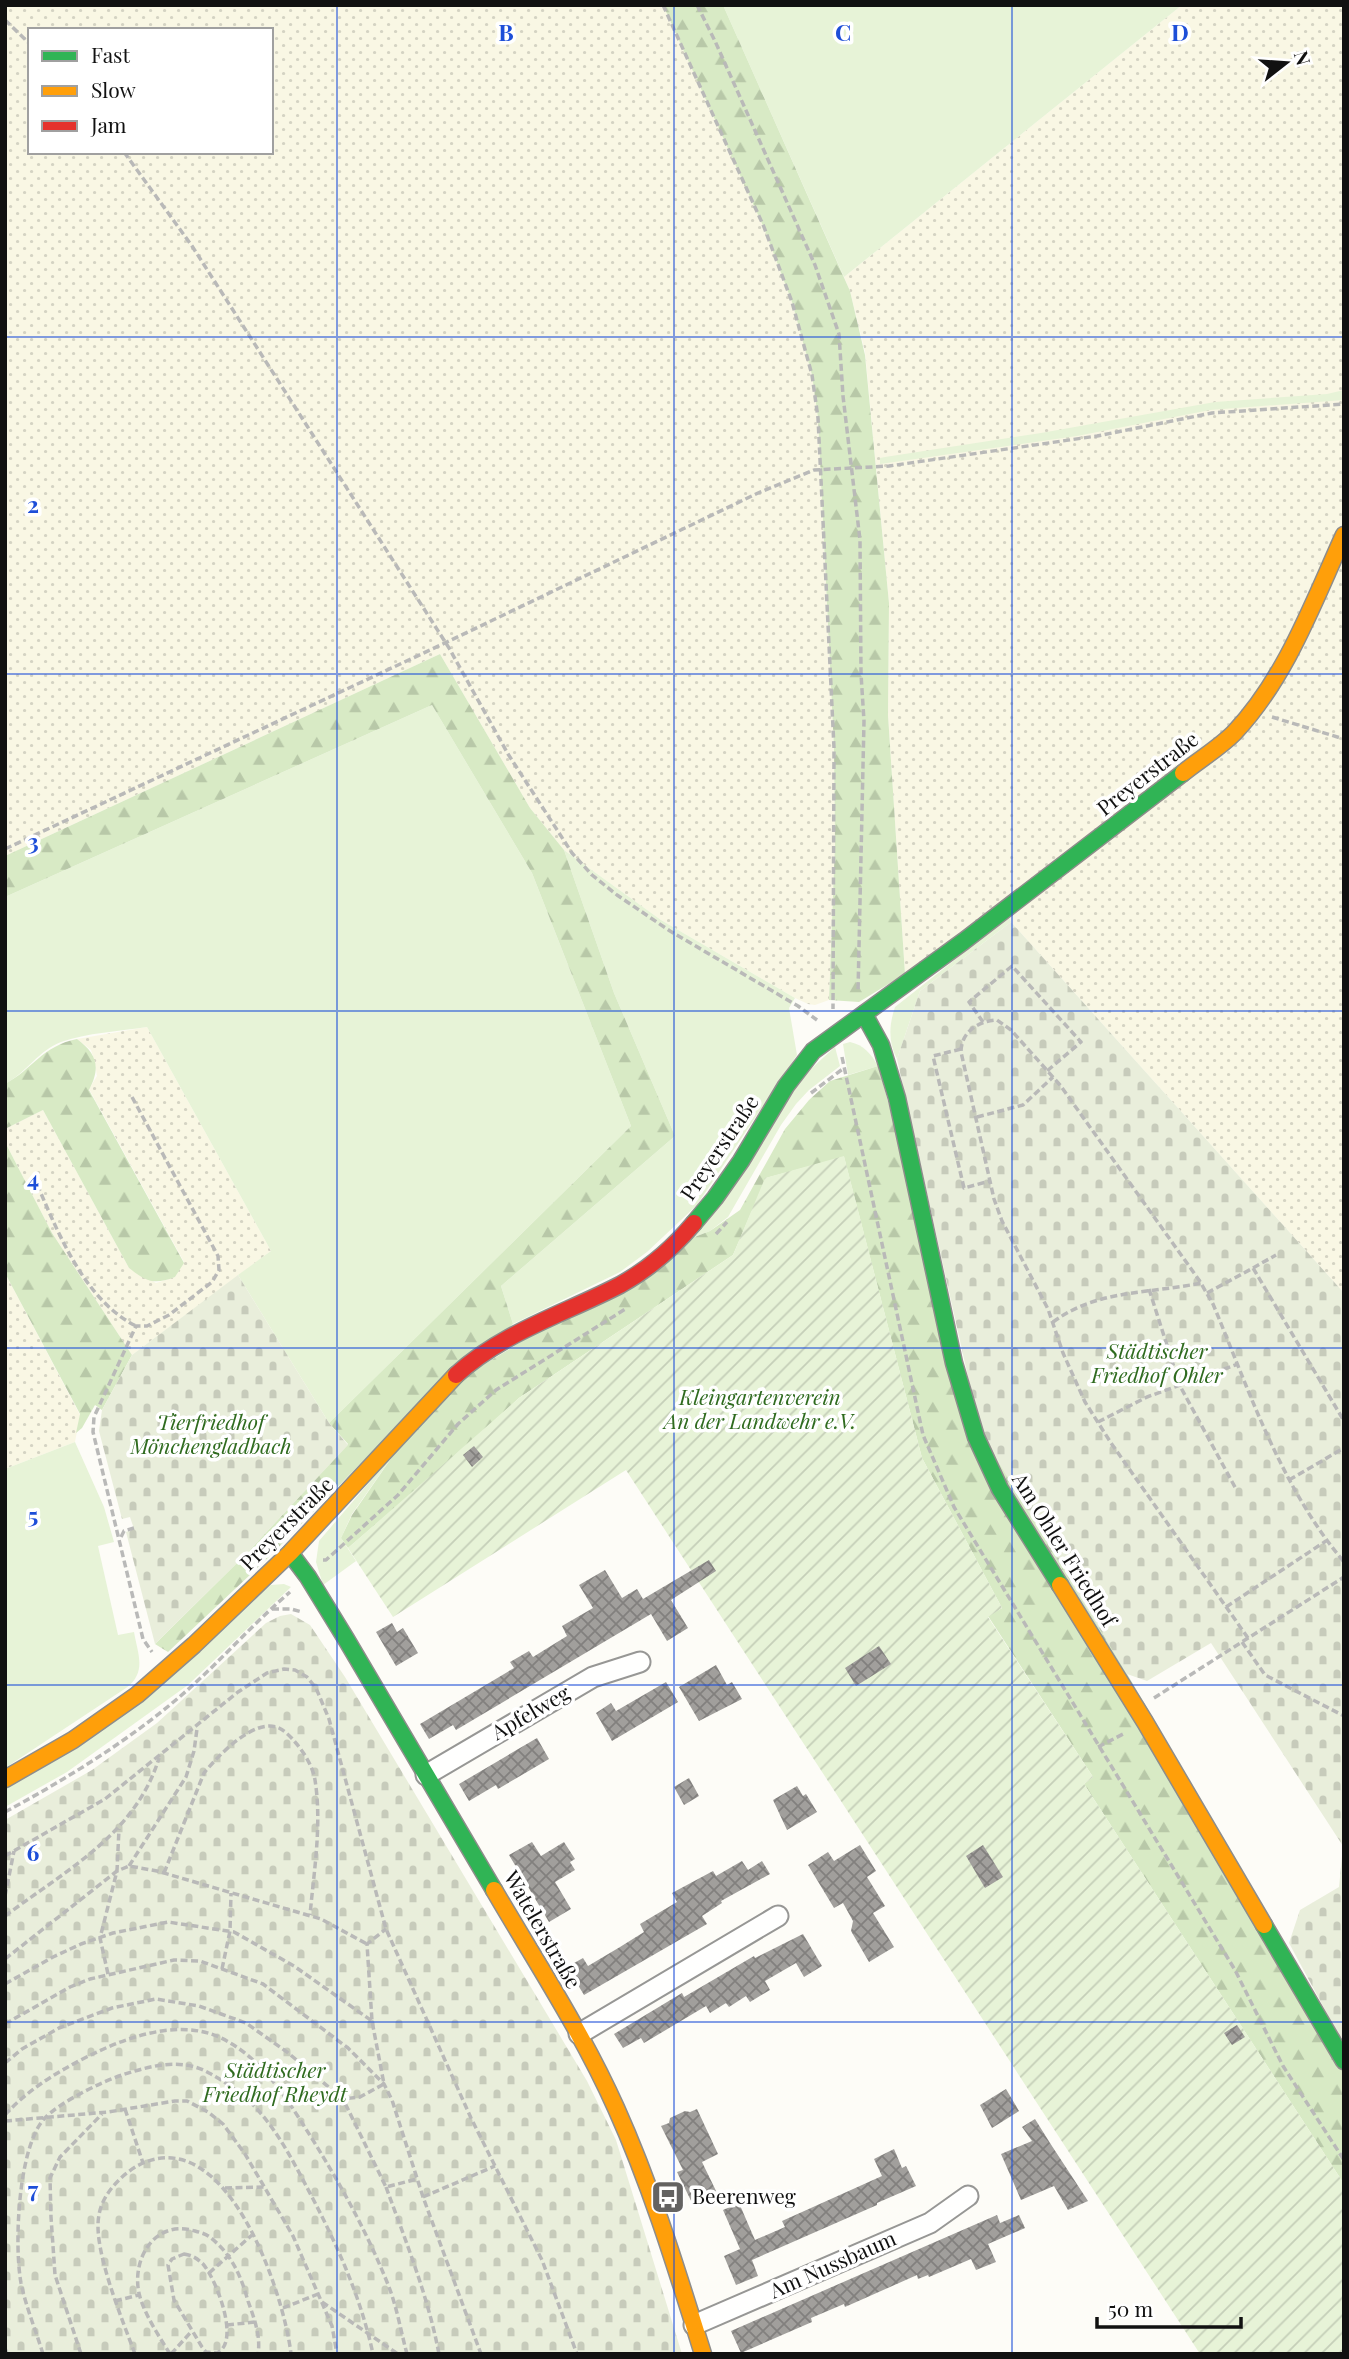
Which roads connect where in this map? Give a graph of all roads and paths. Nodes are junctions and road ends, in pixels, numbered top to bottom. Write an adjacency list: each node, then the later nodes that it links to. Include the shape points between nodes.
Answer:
1 (663, 5): 8 (path, via 764,228 792,302 812,375)
2 (696, 5): 7 (path, via 815,265 839,334)
3 (5, 20): 4 (path)
4 (28, 42)
5 (125, 154): 10 (path, via 192,246)
6 (1344, 404): 7 (path, via 1204,414 1097,436)
7 (853, 468): 8 (path); 14 (path, via 860,540 864,721 858,937 858,995)
8 (821, 470): 10 (path, via 758,493); 16 (path, via 834,760)
9 (1344, 535): 11 (street, Preyerstraße, via 1289,653)
10 (445, 643): 13 (path); 16 (path, via 539,805 592,875 670,931 798,1006)
11 (1253, 711): 12 (path); 14 (street, Preyerstraße, via 1200,762)
12 (1344, 739)
13 (5, 849)
14 (864, 1014): 16 (street, Preyerstraße); 54 (street, Am Ohler Friedhof, via 881,1045 897,1098 954,1363 976,1437 1000,1489)
15 (984, 1022): 17 (path, via 964,1035); 19 (path, via 1004,1023); 19 (path, via 969,1002 1012,966 1081,1042)
16 (835, 1035): 18 (path); 46 (street, Preyerstraße, via 799,1067 715,1198 686,1232 621,1284 477,1356 443,1386)
17 (961, 1048): 23 (path); 25 (path, via 933,1056 964,1188)
18 (844, 1068): 22 (path); 57 (path, via 923,1435 954,1507)
19 (1048, 1071): 20 (path)
20 (1053, 1077): 23 (path, via 1023,1105); 30 (path)
21 (132, 1097): 35 (path, via 218,1256 219,1270 212,1282 170,1315)
22 (805, 1098)
23 (976, 1117): 25 (path)
24 (33, 1175): 35 (path, via 59,1234 85,1276 111,1311)
25 (990, 1181): 34 (path, via 1002,1221)
26 (728, 1219): 27 (path)
27 (712, 1238)
28 (1276, 1255): 29 (path)
29 (1253, 1268): 32 (path); 38 (path)
30 (1201, 1283): 31 (path); 32 (path)
31 (1149, 1289): 34 (path, via 1085,1304); 37 (path)
32 (1207, 1293): 36 (path)
33 (630, 1306): 46 (path, via 496,1390 458,1424 398,1495 326,1560)
34 (1053, 1322): 39 (path, via 1085,1402)
35 (136, 1326): 44 (path, via 99,1403 93,1432)
36 (1238, 1364): 37 (path); 41 (path)
37 (1180, 1386): 39 (path); 42 (path)
38 (1344, 1421)
39 (1098, 1422): 49 (path)
40 (1344, 1448): 41 (path)
41 (1289, 1480): 45 (path)
42 (1236, 1489)
43 (134, 1528): 44 (path)
44 (120, 1538): 53 (path, via 143,1639)
45 (1326, 1541): 47 (path); 49 (path)
46 (290, 1553): 53 (street, Preyerstraße); 59 (street, Watelerstraße)
47 (1344, 1562)
48 (1344, 1577): 50 (path)
49 (1226, 1606): 50 (path)
50 (1248, 1638): 51 (path)
51 (1242, 1642): 54 (path); 55 (path, via 1265,1675)
52 (640, 1662): 59 (street, Apfelweg, via 593,1677)
53 (166, 1671): 60 (street, Preyerstraße, via 73,1740)
54 (1142, 1715): 57 (path); 83 (street, Am Ohler Friedhof)
55 (1344, 1716)
56 (197, 1727): 58 (path); 64 (path, via 186,1777); 72 (path, via 267,1673 295,1670 307,1677 329,1719)
57 (1098, 1747): 93 (path, via 1235,1970 1283,2066)
58 (159, 1756): 61 (path, via 143,1796); 62 (path, via 105,1799)
59 (426, 1775): 82 (street, Watelerstraße)
60 (5, 1779)
61 (119, 1829): 65 (path); 69 (path, via 57,1881)
62 (14, 1851): 63 (path); 68 (path)
63 (5, 1856)
64 (130, 1866): 65 (path); 66 (path)
65 (117, 1871): 74 (path); 76 (path)
66 (164, 1873): 67 (path); 70 (path, via 204,1773 228,1745 266,1726 278,1727 299,1747 315,1777 318,1812)
67 (231, 1893): 70 (path); 73 (path)
68 (5, 1896)
69 (5, 1916)
70 (310, 1916): 75 (path)
71 (778, 1916): 82 (street)
72 (386, 1929): 75 (path); 95 (path)
73 (230, 1931): 74 (path, via 168,1922); 77 (path); 80 (path, via 295,1966)
74 (100, 1938): 78 (path); 79 (path)
75 (368, 1944): 80 (path)
76 (5, 1959)
77 (222, 1969): 78 (path, via 200,1961 174,1961); 85 (path, via 262,1984 348,2048)
78 (108, 1975): 81 (path, via 70,1987)
79 (5, 1984)
80 (372, 2021): 85 (path)
81 (5, 2024)
82 (579, 2034): 112 (street, Watelerstraße, via 643,2172)
83 (1344, 2061)
84 (5, 2063): 87 (path, via 58,2028 112,2008 156,1999 199,2006 246,2023)
85 (384, 2084): 87 (path, via 360,2097); 96 (path)
86 (286, 2098): 87 (path, via 314,2094); 90 (path, via 250,2056 234,2046 217,2036 170,2029 111,2045 78,2061 16,2102); 126 (path, via 368,2237 390,2291)
87 (343, 2099): 98 (path)
88 (125, 2109): 89 (path); 94 (path); 97 (path, via 187,2101 208,2112 223,2124)
89 (104, 2113): 91 (path); 118 (path, via 60,2157 50,2178 55,2275)
90 (5, 2115)
91 (45, 2117): 92 (path); 114 (path, via 107,2080 138,2070 172,2063 209,2073 253,2105 290,2154 338,2246); 117 (path, via 32,2137 27,2158 18,2243 21,2283)
92 (5, 2121)
93 (1344, 2160)
94 (143, 2163): 99 (path, via 189,2162); 107 (path, via 115,2185 98,2215)
95 (495, 2166): 101 (path); 129 (path, via 542,2260)
96 (417, 2179): 98 (path); 101 (path)
97 (264, 2187): 99 (path); 105 (path, via 293,2236)
98 (386, 2187): 127 (path, via 416,2267)
99 (225, 2188): 102 (path)
100 (968, 2196): 112 (street, Am Nussbaum, via 930,2223)
101 (423, 2197): 128 (path)
102 (252, 2235): 103 (path); 109 (path)
103 (229, 2257): 104 (path); 106 (path, via 210,2236 197,2231 183,2228 156,2235 140,2262); 110 (path, via 242,2279)
104 (209, 2273): 111 (path); 113 (path, via 191,2255 168,2264 174,2300)
105 (318, 2294): 108 (path); 109 (path)
106 (139, 2295): 107 (path); 120 (path)
107 (115, 2301): 119 (path)
108 (322, 2302): 114 (path); 123 (path)
109 (283, 2308): 122 (path)
110 (255, 2322): 111 (path); 121 (path)
111 (227, 2325): 113 (path, via 226,2347 217,2353 206,2352)
112 (694, 2325): 130 (street, Watelerstraße)
113 (191, 2332): 120 (path)
114 (369, 2334): 124 (path); 125 (path)
115 (5, 2348): 116 (path)
116 (7, 2354)
117 (43, 2354)
118 (80, 2354)
119 (135, 2354)
120 (171, 2354)
121 (258, 2354)
122 (291, 2354)
123 (337, 2354)
124 (373, 2354)
125 (398, 2354)
126 (407, 2354)
127 (439, 2354)
128 (481, 2354)
129 (577, 2354)
130 (703, 2354)

